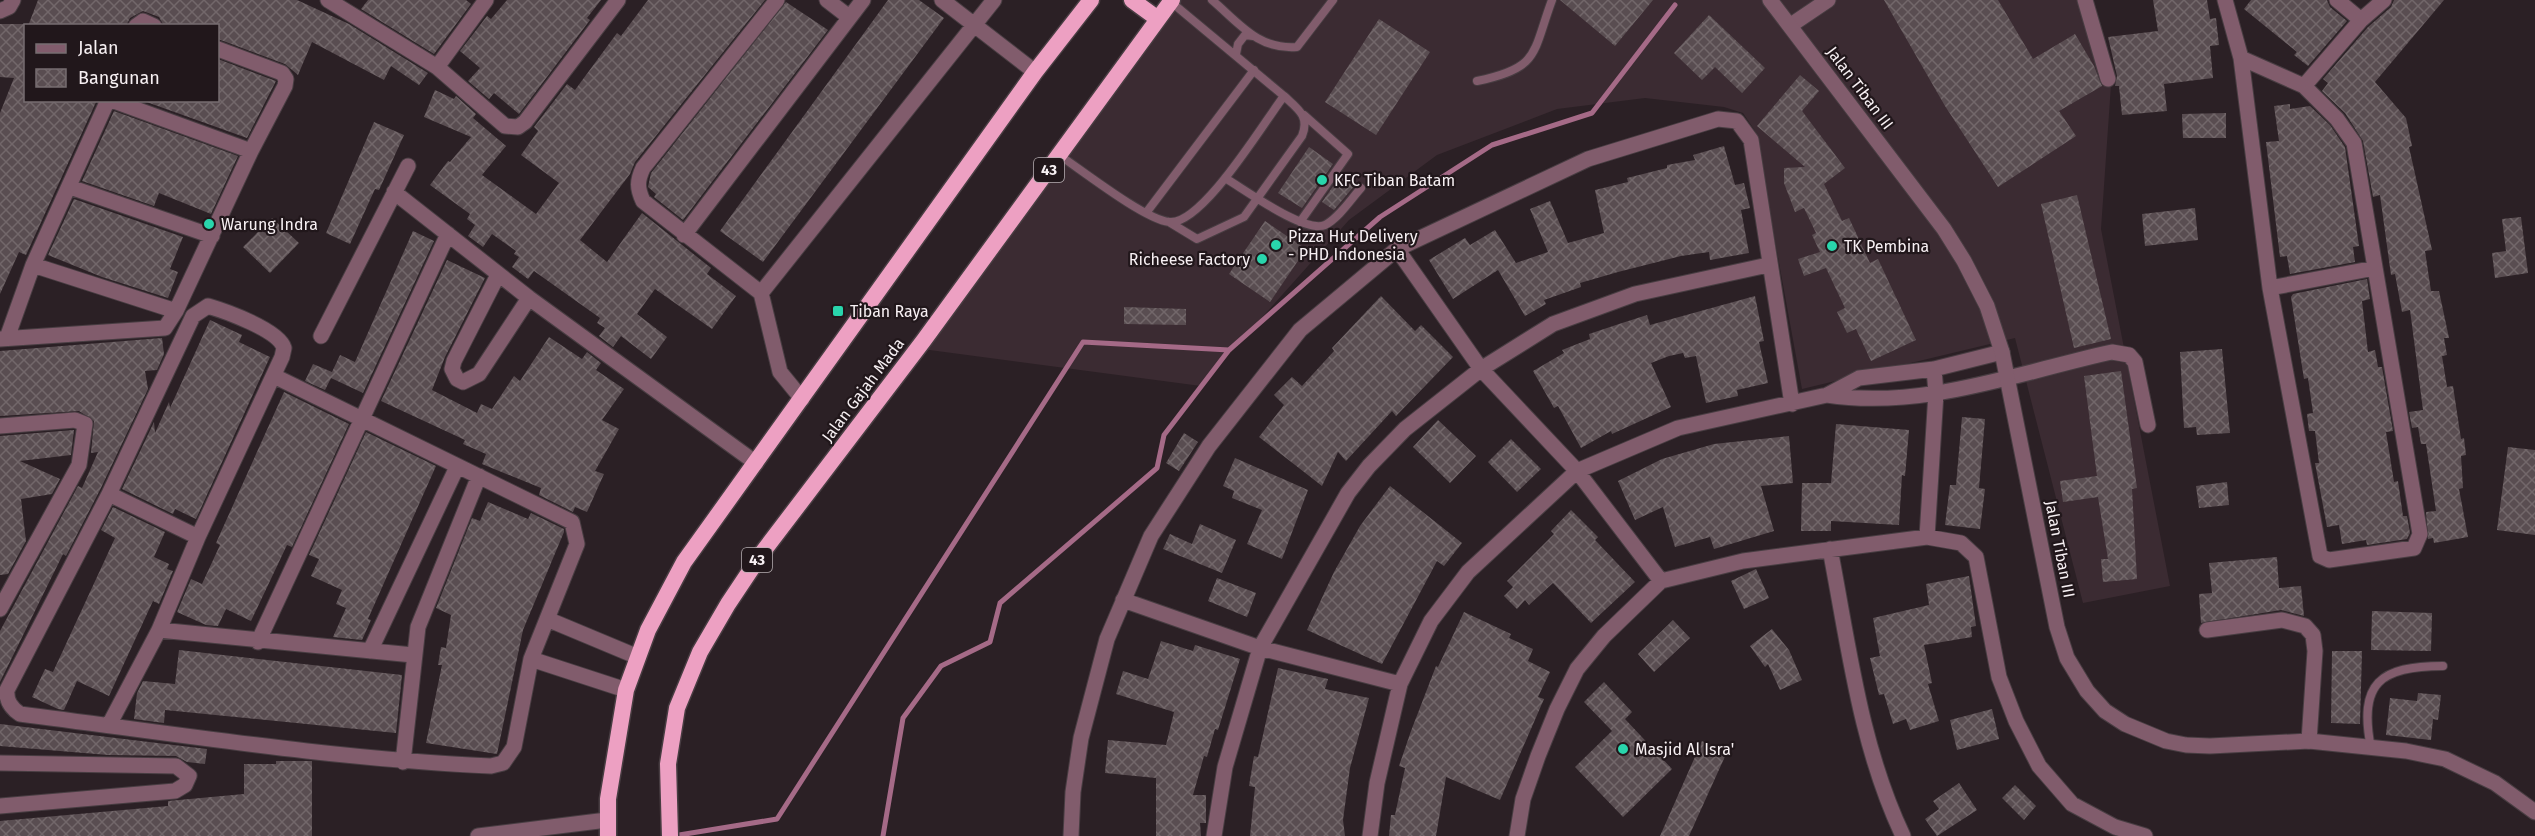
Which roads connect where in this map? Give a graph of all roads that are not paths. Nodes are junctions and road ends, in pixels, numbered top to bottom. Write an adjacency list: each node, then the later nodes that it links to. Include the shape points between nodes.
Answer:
1 (13, 0): 22 (street, via 9,7)
2 (328, 0): 32 (street)
3 (618, 0): 32 (street, via 518,127 510,128 493,117)
4 (777, 0): 54 (street, via 637,180 643,201)
5 (827, 0): 23 (street)
6 (863, 0): 23 (street)
7 (942, 0): 26 (street)
8 (994, 0): 26 (street)
9 (1091, 0): 34 (highway)
10 (1132, 0): 24 (highway)
11 (1212, 0): 28 (lane)
12 (1333, 0): 28 (lane, via 1297,47 1269,46)
13 (1552, 0): 36 (lane, via 1538,42 1524,66)
14 (1770, 0): 27 (street, Jalan Tiban III)
15 (1828, 0): 27 (street)
16 (2085, 0): 35 (street)
17 (2225, 0): 31 (street)
18 (2337, 0): 25 (street)
19 (2384, 0): 25 (street)
20 (484, 1): 32 (street)
21 (1171, 1): 24 (highway, Jalan Gajah Mada / 43); 30 (lane)
22 (0, 10)
23 (849, 16): 54 (street)
24 (1158, 19): 43 (highway, Jalan Gajah Mada / 43)
25 (2361, 21): 37 (street)
26 (974, 25): 34 (street); 62 (street)
27 (1791, 26): 67 (street, Jalan Tiban III, via 1949,237 1987,306)
28 (1254, 36): 30 (lane, via 1245,35)
29 (219, 49): 42 (street, via 286,79)
30 (1236, 54): 33 (lane)
31 (2241, 58): 37 (street); 61 (street)
32 (437, 67)
33 (1254, 70): 38 (lane); 50 (lane)
34 (1035, 72): 74 (highway)
35 (2108, 79)
36 (1477, 81)
37 (2304, 86): 59 (street, via 2337,119 2354,143)
38 (1284, 96): 41 (lane); 45 (lane)
39 (109, 102): 46 (street)
40 (116, 102): 42 (street)
41 (1304, 114): 49 (lane, via 1306,126 1302,136); 52 (lane, via 1348,153)
42 (251, 151): 55 (street)
43 (1059, 155): 50 (lane); 112 (highway, Jalan Gajah Mada / 43, via 762,553 700,652 678,708 668,764)
44 (408, 166): 48 (street)
45 (1226, 178): 49 (lane); 51 (lane, via 1195,211 1184,219)
46 (70, 187): 55 (street); 58 (street)
47 (1361, 188): 52 (lane, via 1324,226)
48 (394, 192): 53 (street); 65 (street)
49 (1258, 198): 51 (lane, via 1244,217 1203,238 1197,239); 52 (lane)
50 (1146, 213): 51 (lane)
51 (1169, 222)
52 (1299, 222)
53 (448, 234): 60 (street); 76 (street)
54 (684, 235): 62 (street)
55 (212, 236): 64 (street)
56 (1397, 249): 57 (street, via 1588,159 1726,118 1737,121 1751,140); 68 (street); 89 (street, via 1300,330 1255,384 1151,536)
57 (1768, 265): 68 (street, via 1673,284 1586,310 1553,324); 75 (street)
58 (33, 266): 64 (street); 66 (street)
59 (2375, 268): 61 (street); 61 (street, via 2420,534 2414,548 2329,560 2320,556)
60 (498, 275): 63 (street); 63 (street, via 454,361 457,380 463,382 479,374)
61 (2270, 288)
62 (760, 293): 74 (street, via 780,372)
63 (530, 298): 79 (street)
64 (176, 311): 66 (street, via 165,328)
65 (321, 336)
66 (4, 338)
67 (2002, 352): 69 (street); 71 (street, Jalan Tiban III)
68 (1481, 369): 81 (street); 95 (street, via 1405,429 1369,466 1314,549)
69 (1934, 369): 72 (street); 73 (street, via 1859,378)
70 (274, 376): 76 (street); 83 (street, via 282,357 282,342 234,314 208,306 200,310 193,316); 84 (street)
71 (2008, 377): 72 (street); 77 (street, via 2112,352 2129,355 2141,380); 104 (street, Jalan Tiban III, via 2057,627 2067,658 2087,691 2105,711 2125,724 2166,741 2210,746)
72 (1936, 393): 73 (street, via 1864,400); 85 (street)
73 (1827, 395): 75 (street)
74 (802, 399): 79 (highway)
75 (1792, 404): 81 (street, via 1678,428)
76 (361, 420): 80 (street); 94 (street)
77 (2148, 425)
78 (0, 426): 88 (street, via 75,420 85,424 86,431 79,465)
79 (756, 463): 98 (highway, via 669,586)
80 (457, 467): 82 (street); 96 (street)
81 (1577, 471): 87 (street); 101 (street, via 1451,591 1431,621)
82 (479, 476): 91 (street, via 572,522 575,527 577,544); 97 (street, via 422,614)
83 (109, 494): 84 (street); 103 (street, via 7,690 7,698 13,710 21,714)
84 (198, 537): 92 (street)
85 (1927, 537): 86 (street); 118 (street, via 1961,543 1976,557 1999,677 2040,766 2072,804)
86 (1830, 549): 87 (street, via 1733,562); 117 (street, via 1863,728 1884,795)
87 (1661, 581): 116 (street, via 1604,636 1577,669 1522,799)
88 (5, 587): 90 (street)
89 (1123, 600): 95 (street); 113 (street, via 1107,639 1081,738)
90 (0, 609)
91 (547, 619): 98 (street); 99 (street)
92 (159, 630): 94 (street); 103 (street)
93 (2207, 630): 104 (street, via 2282,620 2305,626 2313,635 2315,651)
94 (258, 642): 96 (street)
95 (1260, 648): 101 (street); 114 (street, via 1225,767)
96 (370, 651): 97 (street)
97 (413, 655): 106 (street)
98 (638, 657): 102 (highway)
99 (531, 659): 102 (street); 106 (street, via 514,747 503,763 491,766)
100 (2443, 666): 105 (lane, via 2398,670 2378,683 2366,720)
101 (1400, 684): 115 (street, via 1377,783)
102 (626, 690): 110 (highway)
103 (109, 725): 106 (street)
104 (2309, 741): 105 (street, Jalan Tiban III)
105 (2371, 748): 109 (street, Jalan Tiban III, via 2445,759 2495,783)
106 (403, 762)
107 (0, 763): 108 (street, via 176,766 189,776 185,785 175,791)
108 (0, 806)
109 (2535, 812)
110 (608, 830): 111 (street)
111 (478, 836)
112 (670, 836)
113 (1071, 836)
114 (1214, 836)
115 (1370, 836)
116 (1517, 836)
117 (1904, 836)
118 (2145, 836)

